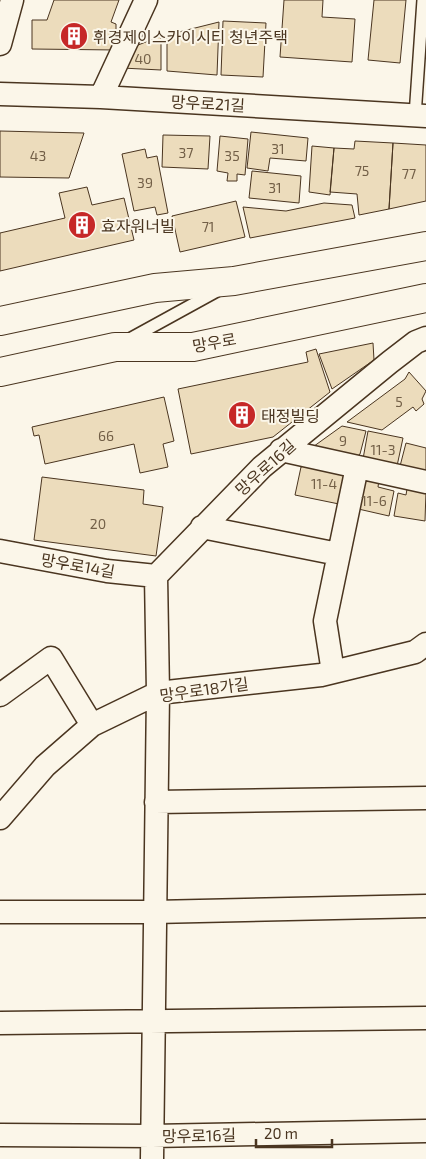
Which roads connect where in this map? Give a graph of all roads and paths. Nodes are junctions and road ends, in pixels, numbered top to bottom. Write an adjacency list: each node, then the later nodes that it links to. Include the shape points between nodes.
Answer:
1 (12, 0): 4 (street)
2 (146, 0): 6 (street)
3 (423, 0): 7 (lane, 망우로21길)
4 (0, 44)
5 (0, 94): 6 (street, 망우로21길)
6 (101, 96): 7 (street, 망우로21길)
7 (420, 116)
8 (426, 246): 9 (main road)
9 (234, 281): 11 (main road, via 155,288); 13 (lane)
10 (426, 298): 13 (main road, 망우로, via 193,347)
11 (0, 321)
12 (426, 338): 15 (street, 망우로16길, via 390,362)
13 (115, 346): 14 (main road, 망우로)
14 (0, 372)
15 (281, 450): 16 (street); 18 (street, 망우로16길)
16 (357, 467): 17 (street); 20 (street)
17 (426, 482)
18 (202, 527): 20 (street); 21 (street, 망우로16길)
19 (0, 551): 21 (street, 망우로14길, via 107,571)
20 (338, 554): 23 (street, via 325,622)
21 (156, 576): 24 (street, 망우로16길)
22 (426, 644): 23 (street, 망우로18가길, via 415,652)
23 (333, 672): 24 (street, 망우로18가길)
24 (158, 693): 26 (street, 망우로18가길); 28 (street, 망우로16길)
25 (0, 695): 26 (street, via 51,658)
26 (92, 725): 29 (street, 망우로18가길, via 45,766)
27 (426, 798): 28 (street)
28 (156, 802): 32 (street, 망우로16길)
29 (0, 818)
30 (426, 906): 32 (street)
31 (0, 912): 32 (street)
32 (154, 912): 34 (street, 망우로16길)
33 (426, 1018): 34 (street)
34 (153, 1022): 35 (street); 38 (street, 망우로16길)
35 (0, 1024)
36 (426, 1131): 38 (street, 망우로16길)
37 (0, 1135): 38 (street)
38 (152, 1136): 39 (street, 망우로16길)
39 (152, 1159)

